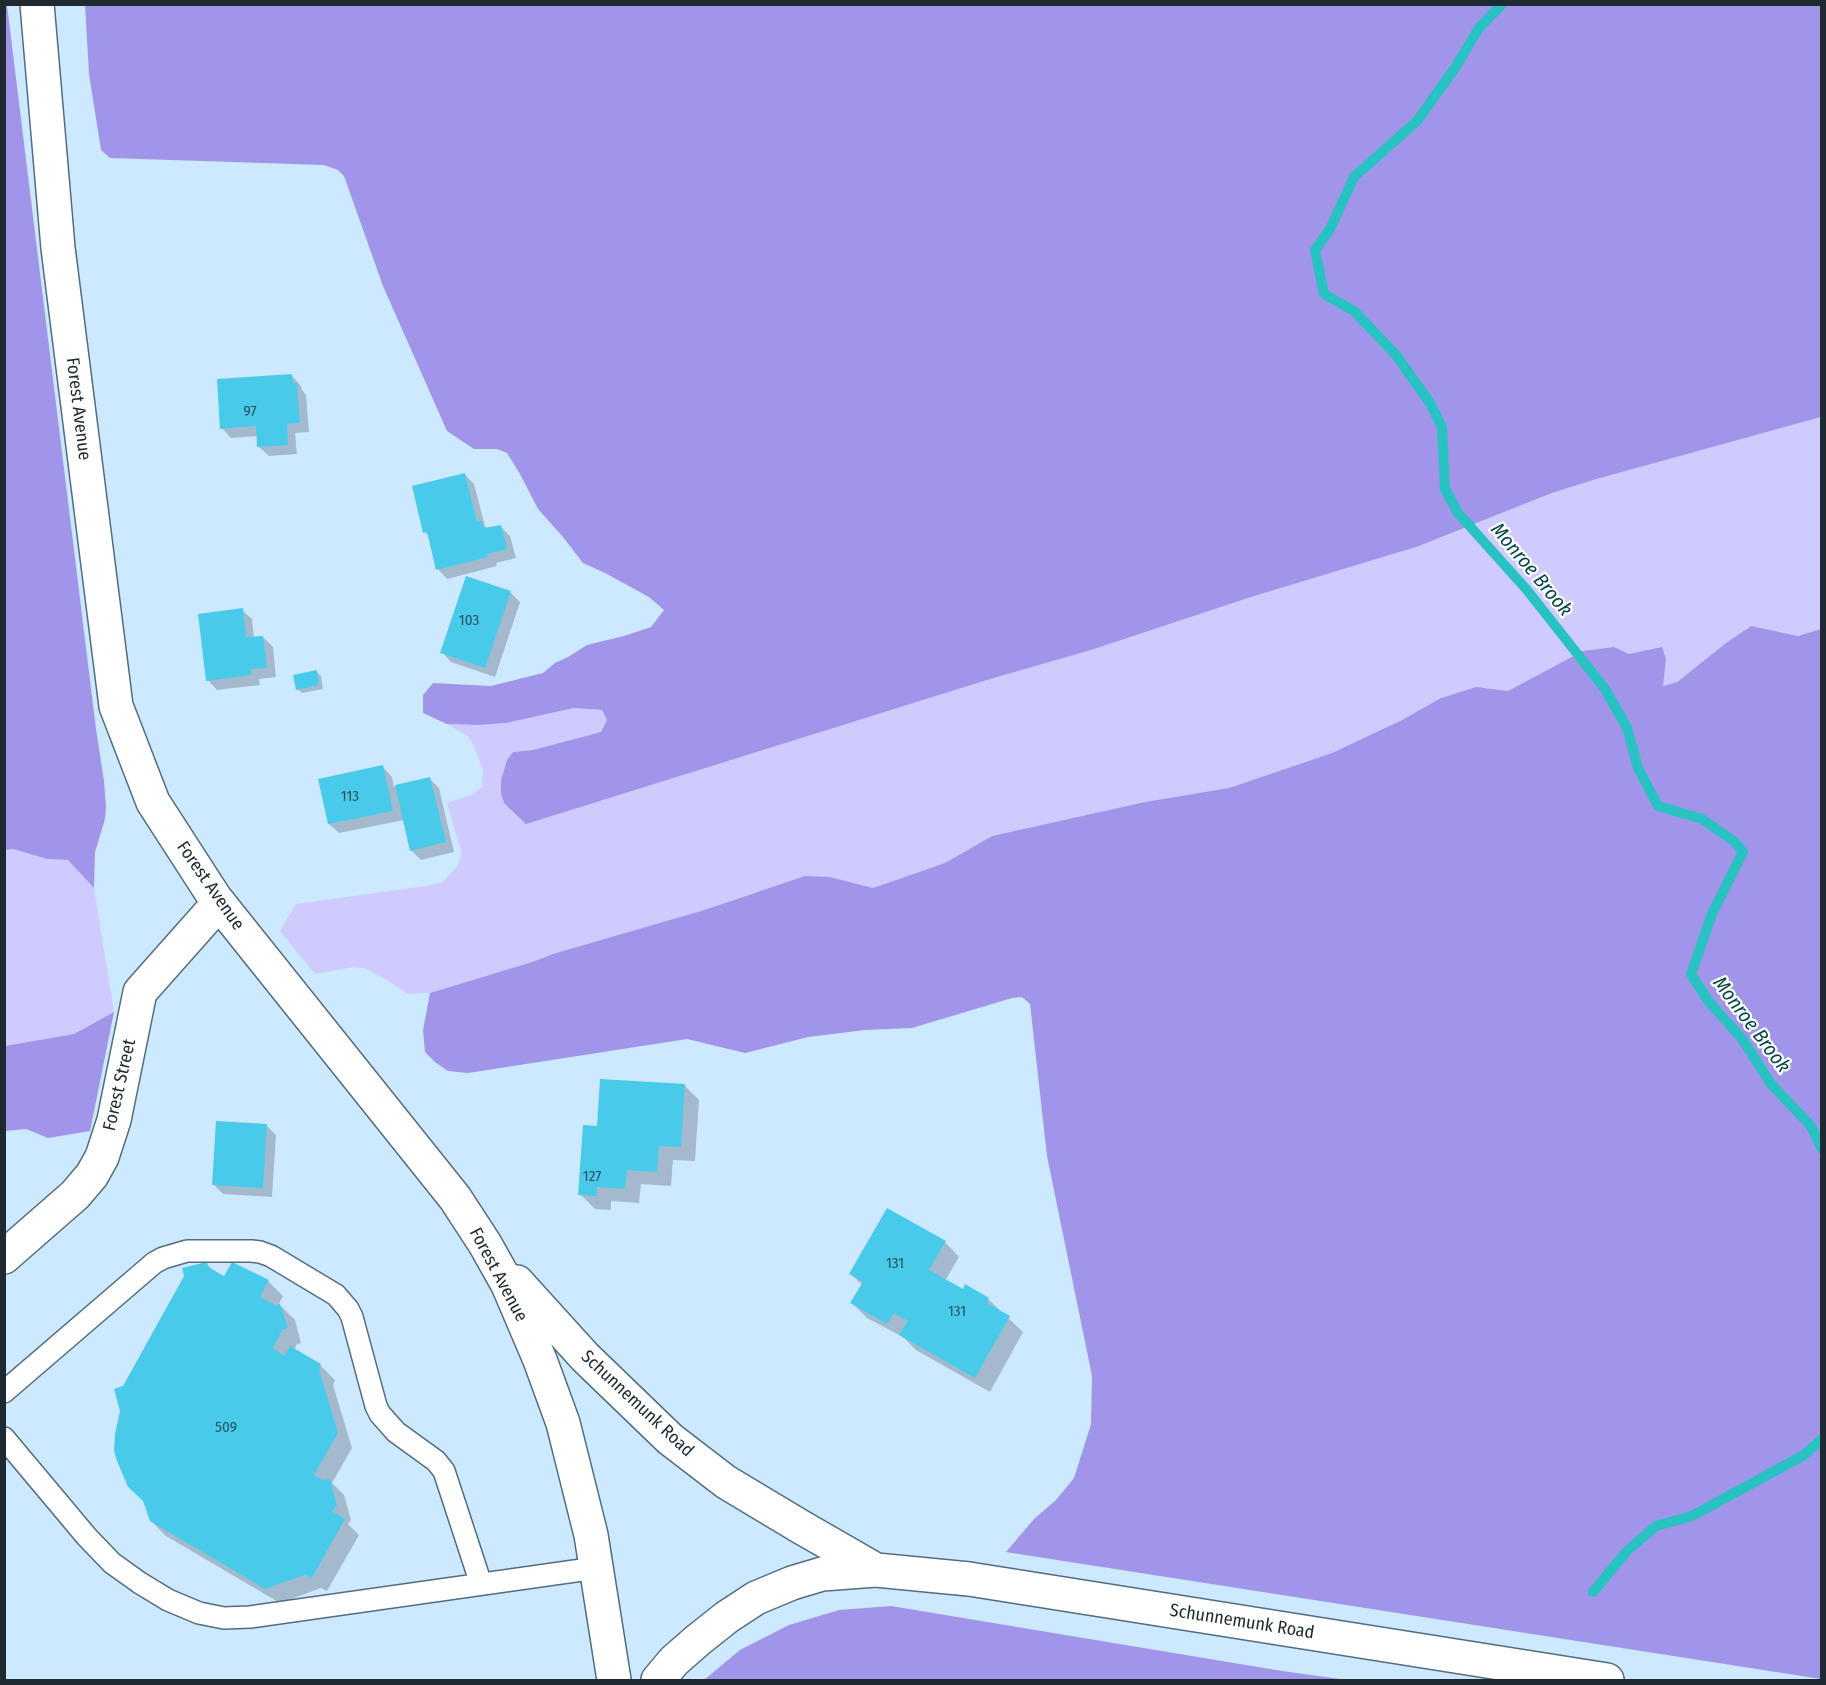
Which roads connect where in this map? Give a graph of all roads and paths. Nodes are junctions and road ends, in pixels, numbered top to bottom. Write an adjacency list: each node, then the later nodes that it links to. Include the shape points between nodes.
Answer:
1 (37, 4): 2 (street, Forest Avenue, via 58,248 116,706 153,802)
2 (219, 903): 3 (street, Forest Avenue, via 455,1198); 4 (street, Forest Street, via 141,992 114,1120 92,1175 60,1209)
3 (485, 1244): 7 (street, Forest Avenue, via 513,1296 562,1423); 8 (street, Schunnemunk Road, via 534,1303 670,1439 726,1482)
4 (4, 1257)
5 (4, 1392): 9 (lane, via 163,1258 187,1251 251,1251 271,1256 336,1295 348,1309 376,1406 396,1432 444,1471)
6 (4, 1438): 9 (lane, via 112,1563 168,1600 199,1613 224,1618 250,1617)
7 (596, 1568): 9 (lane); 10 (street, Forest Avenue)
8 (876, 1570): 11 (street, Schunnemunk Road, via 822,1574 756,1598 698,1640); 12 (street, Schunnemunk Road, via 969,1579)
9 (481, 1584)
10 (614, 1680)
11 (658, 1680)
12 (1607, 1680)

